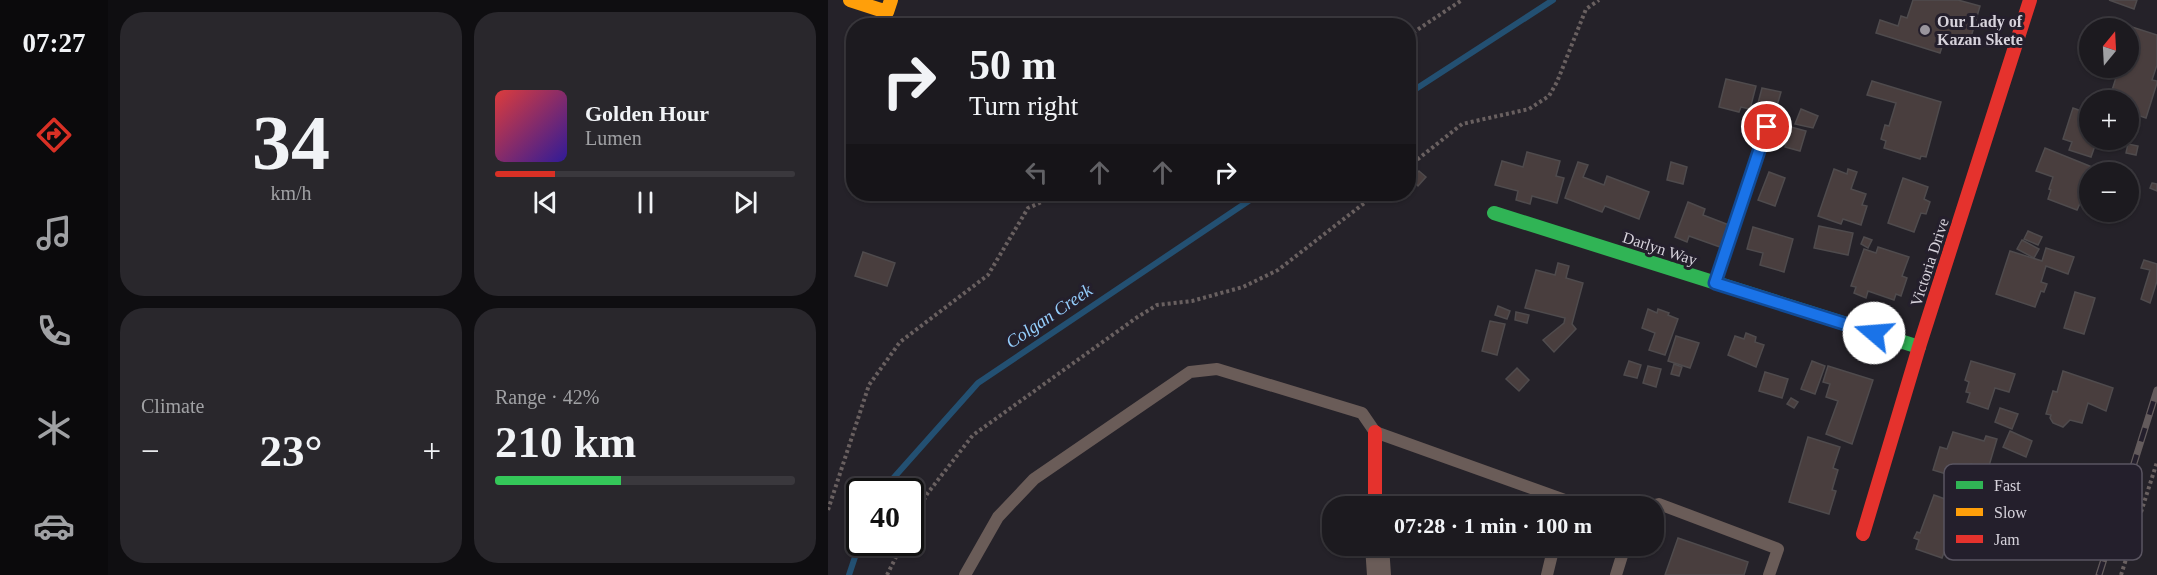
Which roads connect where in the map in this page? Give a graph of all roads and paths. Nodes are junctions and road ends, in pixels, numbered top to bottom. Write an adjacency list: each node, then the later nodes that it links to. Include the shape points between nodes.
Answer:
1 (850, 0): 5 (street)
2 (1462, 0): 6 (path)
3 (1599, 0): 8 (path, via 1586,9 1549,96 1529,109 1462,124)
4 (2030, 0): 13 (street, Victoria Drive)
5 (889, 6)
6 (1416, 31)
7 (1767, 127): 12 (lane)
8 (1416, 161)
9 (1044, 201): 21 (path, via 1028,208 988,275 900,342 869,385)
10 (1367, 201): 18 (path, via 1278,270 1243,287 1192,302 1157,305 1136,318 974,435)
11 (1494, 213): 12 (street, Darlyn Way)
12 (1715, 283): 13 (street, Darlyn Way)
13 (1919, 347): 22 (street, Victoria Drive)
14 (1375, 432): 16 (street); 17 (lane); 29 (lane, via 1362,413 1217,369 1190,372 1034,479 998,517)
15 (2157, 462): 20 (path)
16 (1375, 496)
17 (1542, 496)
18 (924, 500)
19 (1664, 506): 33 (lane, via 1778,549)
20 (2142, 509)
21 (828, 510)
22 (1863, 534)
23 (896, 556): 28 (path)
24 (1378, 556): 30 (street)
25 (1552, 556): 31 (lane)
26 (1622, 556): 32 (lane)
27 (2126, 560): 34 (path)
28 (887, 575)
29 (965, 575)
30 (1379, 575)
31 (1547, 575)
32 (1616, 575)
33 (1769, 575)
34 (2121, 575)

